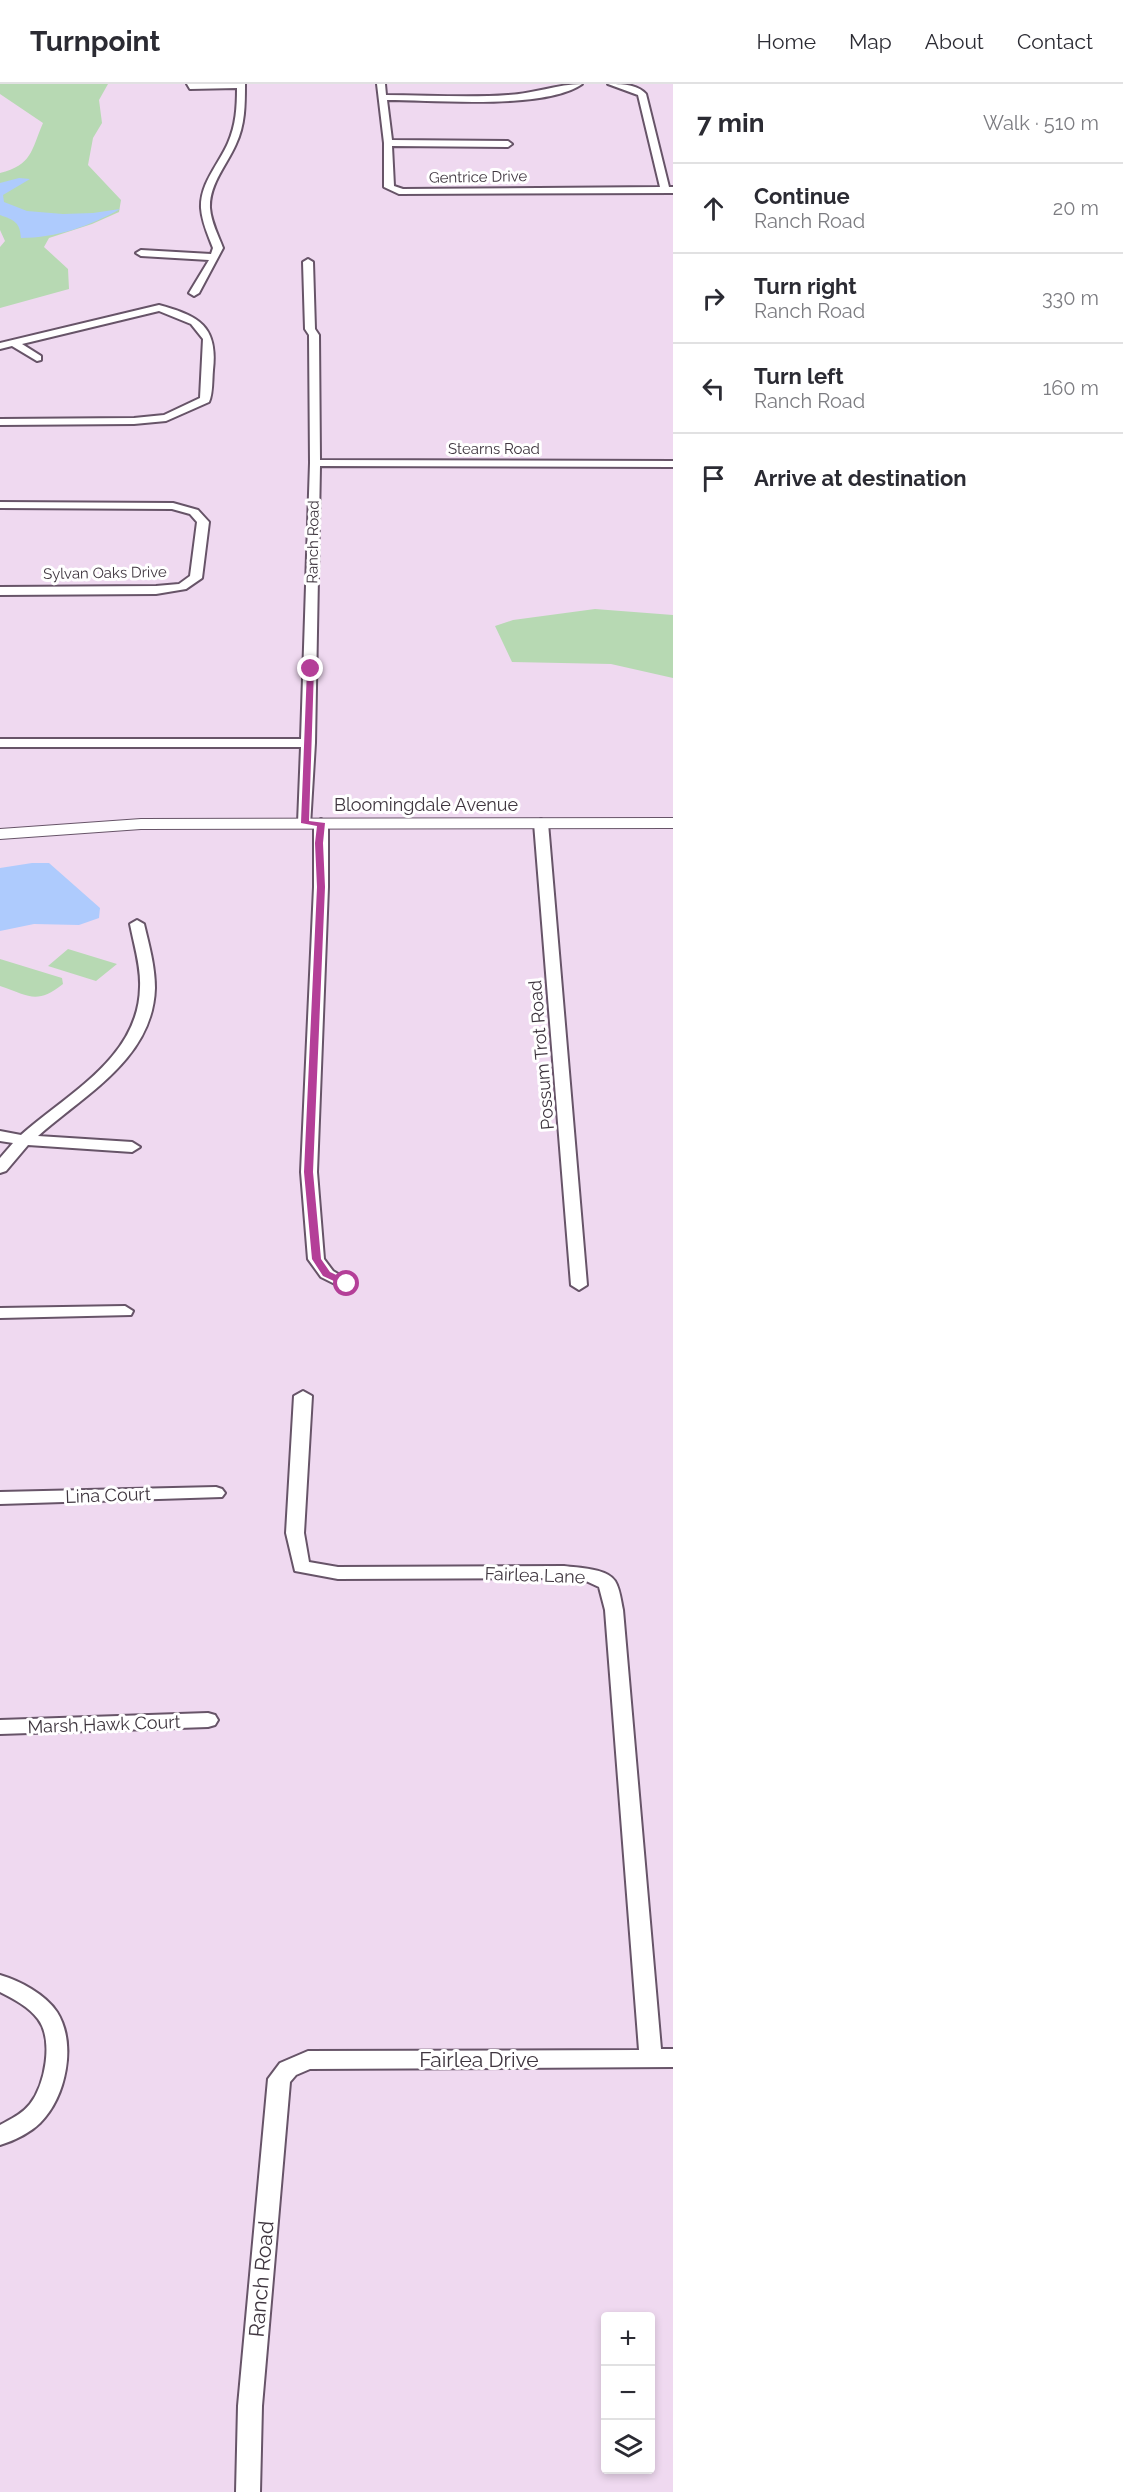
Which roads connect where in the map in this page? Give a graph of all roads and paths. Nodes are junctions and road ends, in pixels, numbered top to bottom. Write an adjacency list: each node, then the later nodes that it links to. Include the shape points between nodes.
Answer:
1 (381, 84): 6 (street, Gentrice Drive)
2 (578, 84): 6 (street, via 519,96)
3 (612, 84): 9 (street, via 642,94)
4 (241, 85): 5 (street); 11 (street, via 239,121 207,189 204,207 206,224 218,248)
5 (190, 86)
6 (381, 97): 7 (street, Gentrice Drive)
7 (388, 144): 8 (street); 9 (street, Gentrice Drive, via 389,187 402,192)
8 (508, 144)
9 (669, 190)
10 (141, 253): 11 (street)
11 (215, 257): 13 (street)
12 (308, 262): 18 (street, Ranch Road, via 309,318 314,335)
13 (194, 293)
14 (14, 343): 15 (street); 16 (street); 17 (street, via 118,320 152,308 184,315 200,324 207,334 205,400 166,418 134,422)
15 (0, 346)
16 (37, 358)
17 (0, 422)
18 (315, 463): 19 (street, Stearns Road); 23 (street, Ranch Road)
19 (673, 464)
20 (0, 505): 21 (street, Sylvan Oaks Drive, via 173,506 194,512 203,522 196,578 182,587)
21 (0, 591)
22 (0, 743): 23 (street)
23 (309, 743): 24 (street, Ranch Road)
24 (313, 823): 25 (street, Bloomingdale Avenue); 27 (street, Bloomingdale Avenue, via 122,824); 33 (street, Ranch Road, via 319,843 321,887 309,1172 316,1259 327,1274)
25 (541, 823): 26 (street, Bloomingdale Avenue); 34 (street, Possum Trot Road)
26 (673, 823)
27 (0, 834)
28 (137, 924): 30 (street, via 146,966 147,996 140,1022 122,1055 87,1092)
29 (0, 1136): 30 (street)
30 (24, 1140): 31 (street); 32 (street)
31 (132, 1147)
32 (0, 1168)
33 (347, 1284)
34 (579, 1285)
35 (125, 1311): 36 (street)
36 (0, 1312)
37 (303, 1396): 43 (street, Fairlea Lane, via 295,1533 301,1567 338,1573 564,1572 588,1575 607,1583 614,1610)
38 (216, 1492): 39 (street, Lina Court)
39 (0, 1498)
40 (208, 1720): 41 (street, Marsh Hawk Court)
41 (0, 1727)
42 (0, 1983): 45 (street, via 25,1995 49,2018 57,2052 52,2083 33,2116)
43 (662, 2058): 44 (street, Fairlea Drive, via 308,2060)
44 (288, 2069): 46 (street, Ranch Road, via 279,2079 250,2406)
45 (0, 2136)
46 (248, 2492)

